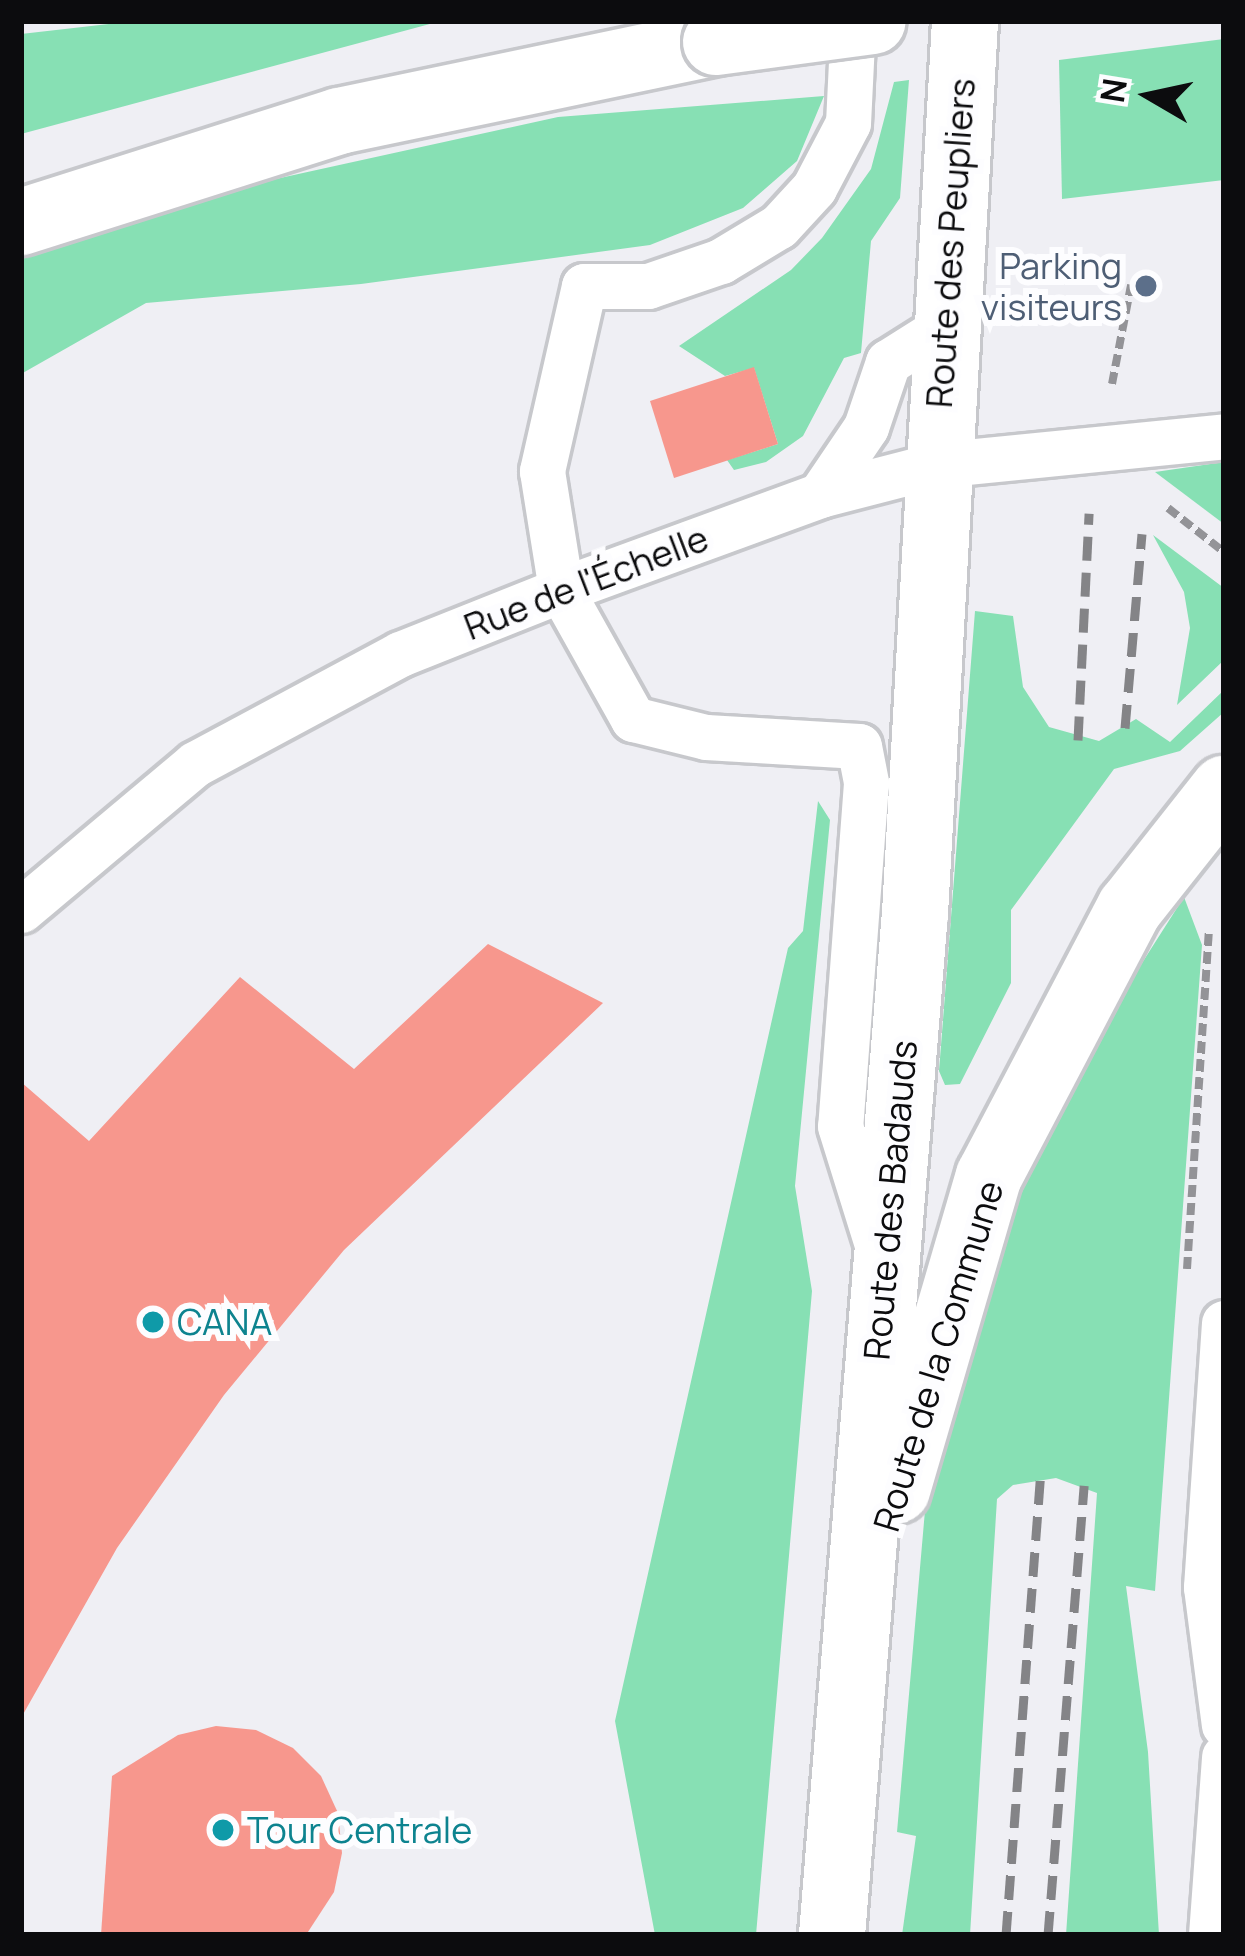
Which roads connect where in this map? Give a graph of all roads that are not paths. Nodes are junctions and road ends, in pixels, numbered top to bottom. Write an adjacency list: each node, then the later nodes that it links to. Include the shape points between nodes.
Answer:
1 (853, 21): 9 (lane, via 848,123 814,188 779,226 721,261 647,286 584,286 542,471)
2 (873, 21): 4 (main road, bridge, via 716,42 339,121)
3 (964, 21): 5 (main road, Route des Peupliers)
4 (21, 222)
5 (945, 326): 7 (main road, Route des Peupliers); 8 (lane, via 888,362 866,427)
6 (1224, 436): 7 (lane, Rue de l'Échelle)
7 (936, 465): 8 (lane, Rue de l'Échelle); 12 (main road, Route des Badauds, via 915,913)
8 (820, 494): 9 (lane, Rue de l'Échelle)
9 (562, 590): 11 (lane, Rue de l'Échelle, via 400,654 195,764); 12 (lane, via 633,719 706,737 859,746 866,783 840,1126)
10 (1220, 805): 14 (main road, Route de la Commune, via 1130,908 989,1176)
11 (21, 910)
12 (883, 1263): 14 (main road, Route des Badauds)
13 (1224, 1324): 15 (lane, via 1206,1587)
14 (859, 1626): 17 (main road, Route des Badauds)
15 (1224, 1726)
16 (1224, 1756): 18 (lane)
17 (832, 1935)
18 (1211, 1935)

